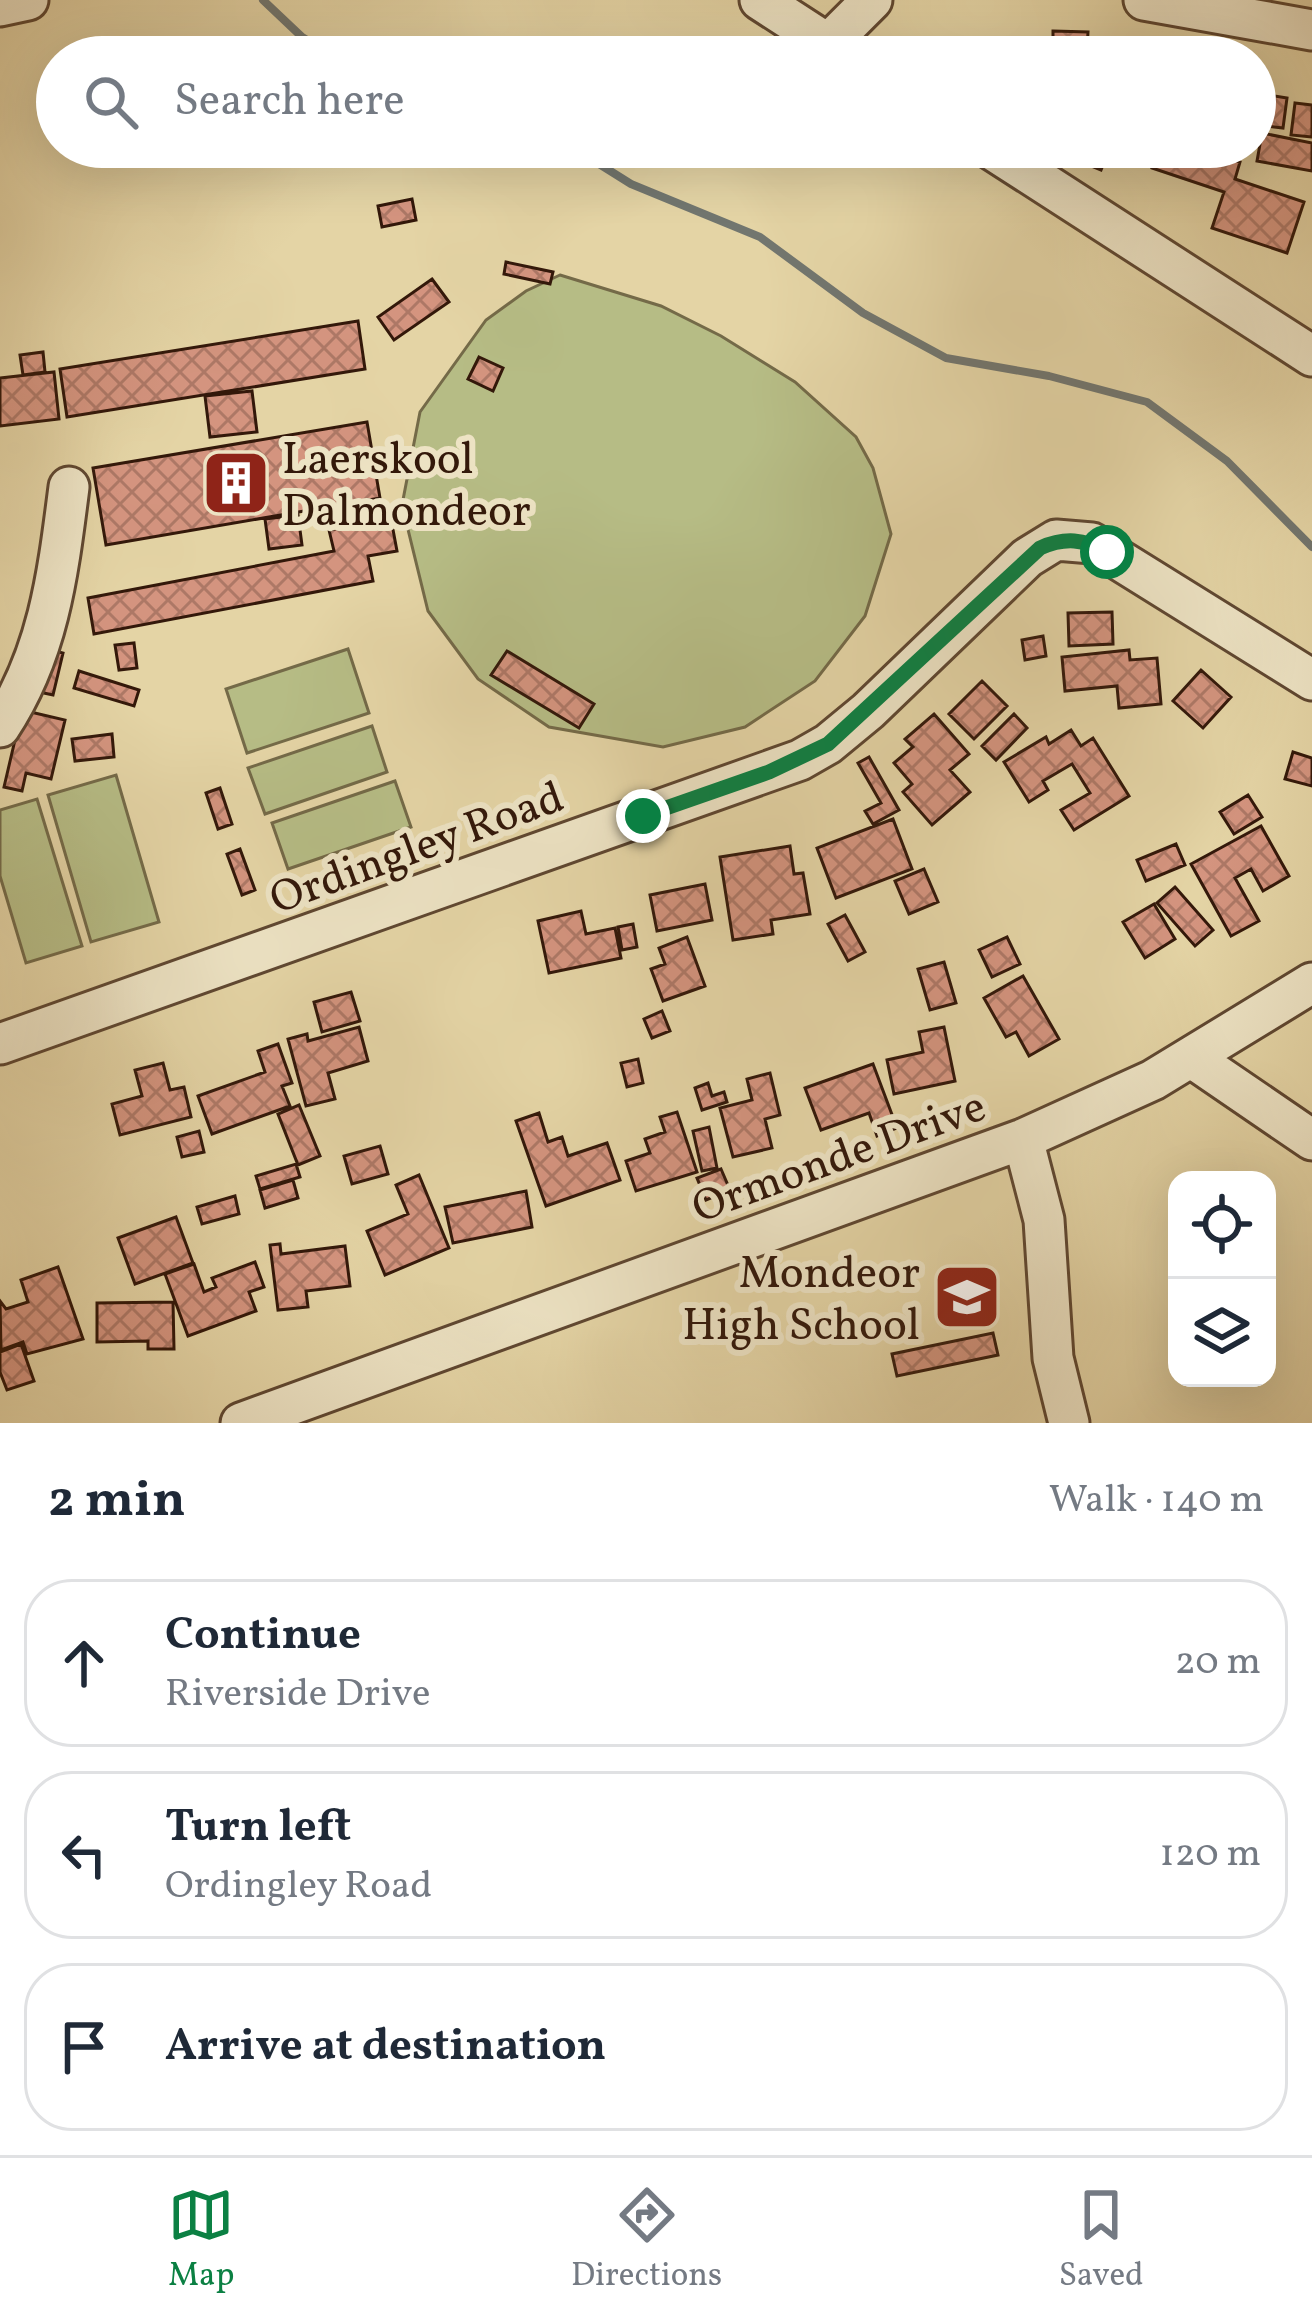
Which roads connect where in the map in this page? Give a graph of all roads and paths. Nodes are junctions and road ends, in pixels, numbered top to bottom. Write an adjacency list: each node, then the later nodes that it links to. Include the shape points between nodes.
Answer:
1 (24, 0): 5 (street)
2 (760, 0): 7 (street)
3 (872, 0): 8 (street)
4 (1144, 0): 6 (street)
5 (0, 5)
6 (1312, 30)
7 (816, 36)
8 (848, 36)
9 (1021, 168): 10 (street)
10 (1312, 356)
11 (69, 487): 13 (street, via 38,656)
12 (1312, 680): 15 (street, Ordingley Road, via 1092,543 1057,540 1027,558 868,711 800,760)
13 (0, 727)
14 (1312, 983): 16 (street, Ormonde Drive)
15 (0, 1043)
16 (1192, 1058): 17 (street, Ormonde Drive); 18 (street)
17 (1023, 1139): 19 (street, Ormonde Drive); 20 (street, via 1044,1220 1053,1358)
18 (1312, 1140)
19 (241, 1423)
20 (1069, 1423)

